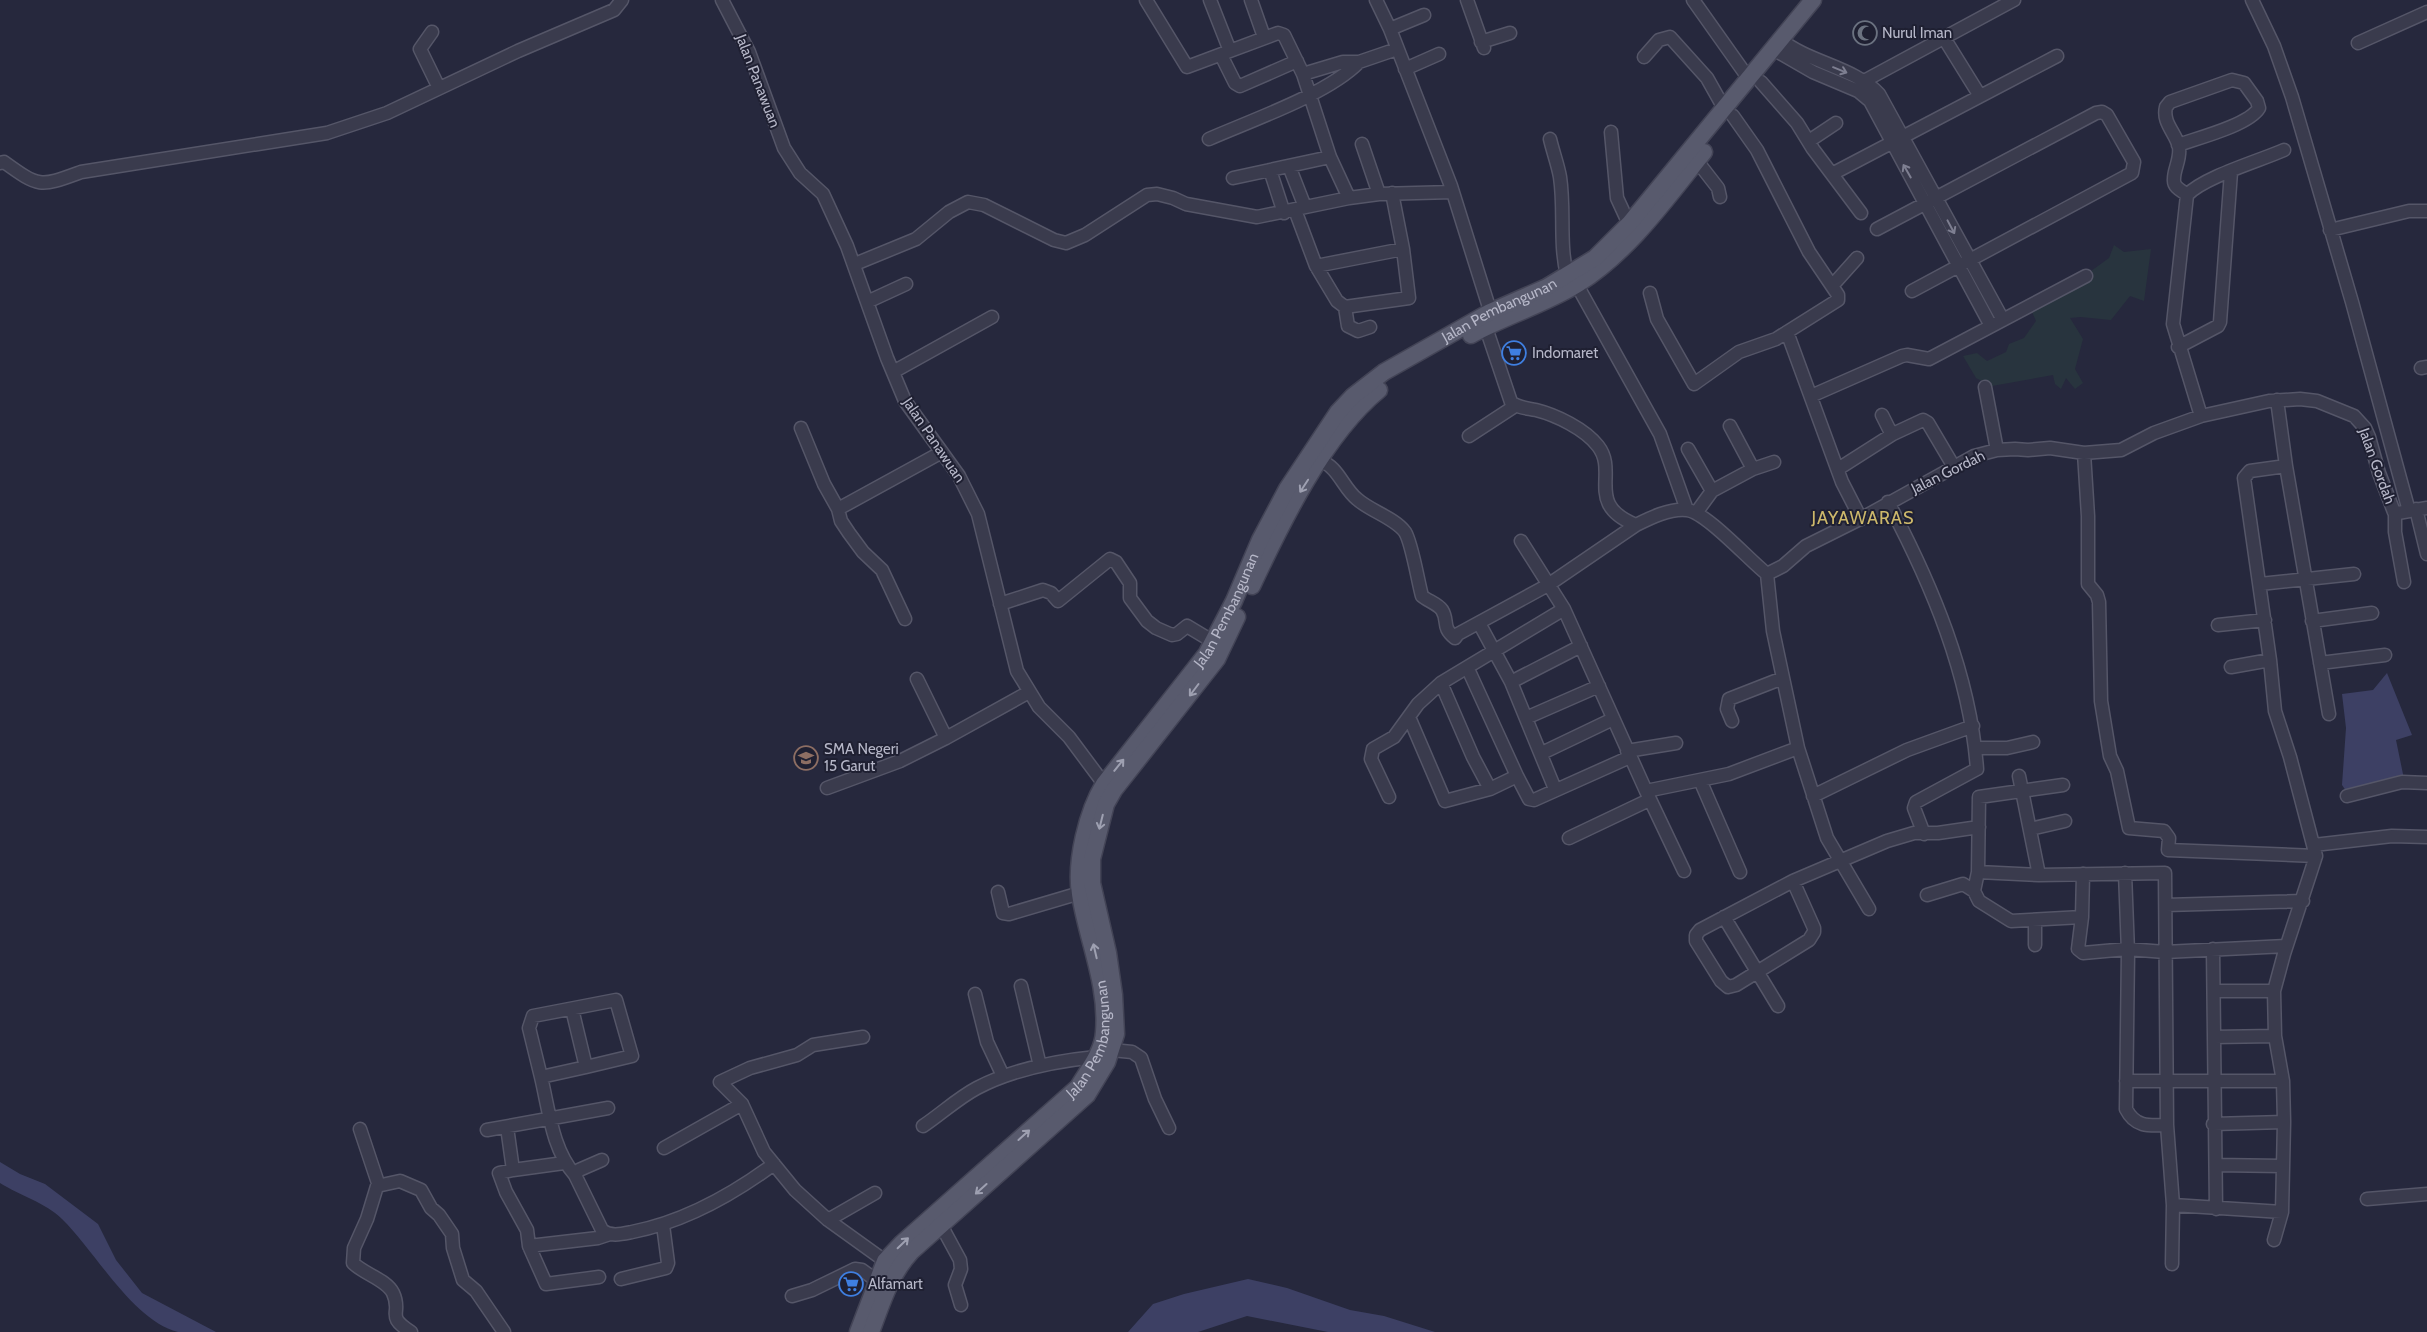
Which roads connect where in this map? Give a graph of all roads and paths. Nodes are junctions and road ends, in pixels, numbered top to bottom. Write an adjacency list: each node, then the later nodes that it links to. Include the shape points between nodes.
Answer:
1 (622, 0): 34 (street, via 614,10)
2 (722, 0): 69 (street, Jalan Panawuan, via 749,52 784,148 800,173 823,194)
3 (1146, 0): 23 (street, via 1187,67)
4 (1210, 0): 23 (street)
5 (1251, 0): 18 (street)
6 (1376, 0): 15 (street)
7 (1468, 0): 17 (street, via 1483,45)
8 (1813, 0): 21 (main road, Jalan Pembangunan)
9 (1827, 0): 21 (main road, Jalan Pembangunan)
10 (2014, 0): 19 (street)
11 (2252, 0): 66 (street, via 2274,46 2292,97)
12 (1697, 1): 32 (street)
13 (2427, 12): 20 (street)
14 (1424, 15): 15 (street)
15 (1390, 29): 22 (street)
16 (432, 32): 34 (street, via 420,49)
17 (1510, 33)
18 (1264, 37): 23 (street); 27 (street, via 1278,33 1284,35)
19 (1944, 38): 33 (street); 36 (street)
20 (2358, 43)
21 (1782, 48): 29 (street); 32 (main road, Jalan Pembangunan)
22 (1397, 49): 28 (street); 30 (street)
23 (1226, 53): 27 (street, via 1233,80 1240,86)
24 (1439, 54): 30 (street)
25 (2057, 56): 36 (street)
26 (1644, 57): 37 (street, via 1659,40 1670,37 1707,78)
27 (1297, 61): 31 (street)
28 (1359, 62): 31 (street, via 1343,62); 35 (street, via 1347,74)
29 (1815, 67): 33 (street, one-way to 33); 42 (street, via 1866,96)
30 (1405, 69): 55 (street)
31 (1303, 74): 35 (street)
32 (1755, 80): 37 (main road, Jalan Pembangunan); 43 (street, via 1797,123)
33 (1864, 81): 42 (street, via 1882,99)
34 (439, 88): 49 (street, via 387,113 327,133 81,172 48,184 36,183 4,162)
35 (1310, 94): 40 (street); 47 (street)
36 (1980, 96): 42 (street)
37 (1729, 113): 48 (main road, Jalan Pembangunan); 64 (main road, Jalan Pembangunan); 75 (street, via 1757,150 1809,252)
38 (1836, 123): 43 (street)
39 (1611, 132): 64 (street, via 1617,198)
40 (1209, 139)
41 (1550, 140): 73 (street, via 1560,177 1562,256)
42 (1896, 140): 53 (street); 60 (street)
43 (1809, 141): 53 (street)
44 (1362, 144): 56 (street)
45 (2178, 146): 45 (street, via 2166,120 2165,111 2170,102 2232,80 2244,83 2257,100 2259,108 2256,113 2237,124); 57 (street, via 2180,159 2174,181)
46 (2284, 150): 52 (street)
47 (1330, 157): 50 (street); 59 (street)
48 (1697, 160): 58 (street, via 1715,184); 73 (main road, Jalan Pembangunan, via 1642,227 1602,267)
49 (0, 163)
50 (1290, 166): 51 (street); 61 (street)
51 (1270, 170): 54 (street); 61 (street)
52 (2231, 172): 57 (street, via 2195,187); 85 (street, via 2220,322)
53 (1832, 174): 63 (street)
54 (1233, 178)
55 (1453, 192): 56 (street); 81 (street)
56 (1386, 193): 59 (street); 67 (street)
57 (2187, 195): 85 (street, via 2173,324)
58 (1720, 197)
59 (1348, 198): 61 (street)
60 (1930, 200): 65 (street); 70 (street); 70 (street, via 2096,113 2102,112 2107,116 2134,162 2132,173)
61 (1295, 210): 69 (street, via 1257,217 1186,204 1157,194 1147,195 1085,235 1066,243 984,205 968,202 948,212 916,239); 71 (street)
62 (2427, 211): 66 (street, via 2409,211)
63 (1861, 213)
64 (1629, 224): 73 (main road, Jalan Pembangunan)
65 (1877, 229)
66 (2330, 230): 111 (street)
67 (1403, 249): 71 (street); 79 (street, via 1409,298)
68 (1857, 258): 75 (street)
69 (855, 264): 78 (street, Jalan Panawuan)
70 (1964, 264): 76 (street); 82 (street)
71 (1316, 266): 79 (street, via 1337,301)
72 (2086, 276): 82 (street)
73 (1572, 280): 81 (main road, Jalan Pembangunan); 112 (street, via 1660,434)
74 (906, 284): 78 (street)
75 (1832, 286): 84 (street, via 1838,300)
76 (1912, 291)
77 (1650, 293): 84 (street, via 1657,319 1694,384 1739,352)
78 (868, 302): 86 (street, Jalan Panawuan)
79 (1345, 307): 83 (street, via 1351,330 1362,331)
80 (992, 317): 86 (street)
81 (1488, 319): 90 (street, via 1507,396); 97 (main road, Jalan Pembangunan, via 1384,372 1338,412)
82 (1997, 323): 88 (street, via 1930,359 1902,356)
83 (1370, 327)
84 (1787, 332): 88 (street)
85 (2178, 347): 92 (street)
86 (893, 372): 100 (street, Jalan Panawuan, via 905,400)
87 (1985, 387): 99 (street)
88 (1811, 396): 107 (street)
89 (2277, 400): 92 (street, Jalan Gordah); 104 (street); 113 (street, Jalan Gordah, via 2317,401 2354,416 2369,437)
90 (1515, 406): 96 (street); 115 (street, via 1537,410 1590,437 1602,454 1610,507 1622,520)
91 (1882, 415): 95 (street)
92 (2201, 416): 101 (street, Jalan Gordah, via 2154,433 2121,450)
93 (1730, 426): 106 (street)
94 (801, 428): 110 (street)
95 (1893, 434): 105 (street, via 1923,420 1928,423); 107 (street)
96 (1469, 436)
97 (1328, 437): 102 (main road, Jalan Pembangunan); 118 (main road, Jalan Pembangunan, via 1287,489)
98 (1688, 449): 108 (street)
99 (1997, 450): 101 (street, Jalan Gordah, via 2050,448); 105 (street, Jalan Gordah, via 1974,456)
100 (942, 452): 110 (street); 125 (street, Jalan Panawuan, via 959,476 978,514)
101 (2084, 453): 180 (street, via 2088,584 2099,602 2101,701 2110,756 2117,771 2129,828 2164,831 2169,838 2168,850)
102 (1320, 461): 118 (main road, Jalan Pembangunan, one-way to 118); 131 (street, via 1334,470 1356,499 1383,514 1405,532 1422,596 1443,612 1448,633 1455,638)
103 (1774, 462): 106 (street)
104 (2286, 466): 121 (street); 123 (street, via 2250,472 2244,478)
105 (1954, 467): 109 (street, Jalan Gordah)
106 (1753, 469): 108 (street)
107 (1838, 469): 114 (street)
108 (1712, 491): 112 (street)
109 (1888, 502): 114 (street, Jalan Gordah); 152 (street, via 1914,551 1948,634)
110 (838, 509): 128 (street, via 841,521 863,552 882,570)
111 (2417, 509): 113 (street, Jalan Gordah); 117 (street)
112 (1692, 512): 115 (street, via 1658,515); 119 (street, via 1718,529)
113 (2395, 513): 122 (street)
114 (1861, 519): 119 (street, Jalan Gordah, via 1806,546 1783,566)
115 (1636, 525): 124 (street)
116 (1521, 541): 124 (street)
117 (2427, 554)
118 (1259, 558): 133 (main road, Jalan Pembangunan); 165 (main road, Jalan Pembangunan, one-way to 165, via 1217,659)
119 (1767, 574): 141 (street, via 1773,631)
120 (2354, 574): 121 (street)
121 (2304, 580): 123 (street); 130 (street)
122 (2404, 582)
123 (2260, 584): 129 (street)
124 (1548, 585): 126 (street); 131 (street)
125 (1000, 604): 133 (street, via 1044,590 1058,601 1110,559 1116,562 1130,583 1130,598 1156,628 1172,636 1187,626); 146 (street, Jalan Panawuan, via 1017,671)
126 (1564, 609): 134 (street); 135 (street)
127 (2372, 613): 130 (street)
128 (905, 618)
129 (2265, 620): 132 (street); 137 (street)
130 (2312, 621): 138 (street)
131 (1479, 623): 135 (street)
132 (2218, 625)
133 (1212, 642): 165 (main road, Jalan Pembangunan, one-way to 133)
134 (1581, 646): 143 (street); 145 (street)
135 (1494, 651): 140 (street); 143 (street)
136 (2384, 655): 138 (street)
137 (2270, 660): 139 (street); 180 (street, via 2275,711)
138 (2320, 663): 147 (street)
139 (2231, 667)
140 (1468, 669): 144 (street); 160 (street)
141 (1783, 678): 151 (street, via 1729,698 1727,709); 156 (street)
142 (918, 679): 153 (street)
143 (1510, 682): 149 (street)
144 (1441, 683): 148 (street); 167 (street)
145 (1599, 686): 149 (street); 150 (street)
146 (1029, 692): 153 (street); 165 (street, Jalan Panawuan)
147 (2328, 714)
148 (1409, 717): 167 (street, via 1444,800); 173 (street, via 1394,737 1373,749 1371,759)
149 (1526, 718): 158 (street)
150 (1613, 719): 158 (street); 159 (street)
151 (1732, 721)
152 (1973, 726): 157 (street); 171 (street, via 1907,750)
153 (946, 738): 166 (street, via 900,761)
154 (2033, 742): 157 (street, via 2008,748)
155 (1676, 743): 159 (street)
156 (1798, 748): 162 (street, via 1729,774); 171 (street)
157 (1975, 748): 177 (street, via 1977,769 1916,802 1914,808)
158 (1542, 753): 168 (street)
159 (1629, 754): 168 (street); 170 (street)
160 (1517, 776): 167 (street); 168 (street, via 1532,801)
161 (2019, 776): 169 (street)
162 (1700, 780): 170 (street); 183 (street)
163 (2427, 783): 172 (street, via 2402,782)
164 (2063, 785): 169 (street)
165 (1109, 787): 191 (main road, Jalan Pembangunan, via 1095,799 1080,858); 214 (main road, Jalan Pembangunan, one-way to 214, via 1092,859 1092,883 1114,995 1116,1025)
166 (827, 788)
167 (1490, 789)
168 (1556, 789)
169 (2022, 792): 175 (street, via 1979,797); 176 (street)
170 (1647, 796): 178 (street); 182 (street)
171 (1813, 796): 181 (street, via 1827,838)
172 (2346, 796)
173 (1389, 797)
174 (2065, 821): 176 (street)
175 (1979, 827): 177 (street); 184 (street)
176 (2030, 829): 187 (street)
177 (1924, 834): 181 (street, via 1914,833)
178 (1569, 838)
179 (2427, 838): 180 (street, via 2392,836)
180 (2315, 851): 193 (street)
181 (1839, 860): 188 (street); 195 (street)
182 (1684, 871)
183 (1740, 872)
184 (1978, 872): 187 (street); 189 (street)
185 (2125, 873): 186 (street); 194 (street, via 2165,873); 201 (street)
186 (2083, 874): 187 (street); 197 (street)
187 (2039, 875)
188 (1793, 881): 196 (street); 204 (street, via 1814,932 1809,940)
189 (1974, 891): 192 (street, via 1963,884); 198 (street, via 1979,901 2006,919)
190 (998, 892): 191 (street, via 1003,913 1009,914)
191 (1080, 893): 215 (main road, Jalan Pembangunan, one-way to 191, via 1104,1032 1102,996 1096,955)
192 (1927, 895)
193 (2303, 901): 194 (street); 200 (street)
194 (2166, 905): 203 (street)
195 (1869, 909)
196 (1724, 917): 204 (street); 204 (street, via 1700,930 1696,942 1728,987 1736,986)
197 (2082, 917): 198 (street); 201 (street, via 2078,949 2082,952)
198 (2035, 920): 199 (street)
199 (2036, 945)
200 (2286, 946): 202 (street); 207 (street)
201 (2127, 949): 203 (street); 221 (street)
202 (2212, 949): 203 (street); 206 (street)
203 (2165, 952): 223 (street)
204 (1757, 972): 209 (street)
205 (1020, 986): 216 (street)
206 (2214, 991): 207 (street); 213 (street)
207 (2274, 991): 212 (street)
208 (975, 994): 218 (street, via 987,1042)
209 (1778, 1006)
210 (572, 1009): 217 (street); 217 (street, via 616,1000 632,1056); 219 (street, via 533,1016 529,1028)
211 (863, 1036): 224 (street, via 813,1045 797,1055 750,1068 722,1080 722,1085)
212 (2275, 1036): 213 (street); 222 (street)
213 (2214, 1038): 220 (street)
214 (1112, 1050): 232 (street, via 1132,1052 1141,1058); 247 (main road, Jalan Pembangunan, one-way to 247, via 1088,1094)
215 (1096, 1057): 216 (street); 247 (main road, Jalan Pembangunan, one-way to 215, via 1078,1087)
216 (1040, 1066): 218 (street)
217 (586, 1067): 219 (street)
218 (1003, 1076): 230 (street, via 976,1089)
219 (541, 1077): 226 (street)
220 (2213, 1080): 222 (street); 223 (street); 228 (street)
221 (2126, 1081): 223 (street); 229 (street, via 2126,1109 2134,1121 2140,1125)
222 (2283, 1081): 227 (street)
223 (2166, 1082): 229 (street)
224 (742, 1104): 235 (street); 238 (street, via 756,1139)
225 (608, 1108): 226 (street)
226 (551, 1119): 231 (street); 237 (street)
227 (2284, 1122): 228 (street); 240 (street)
228 (2214, 1124): 239 (street)
229 (2166, 1125): 248 (street)
230 (923, 1126)
231 (507, 1127): 234 (street); 241 (street)
232 (1169, 1128)
233 (360, 1129): 243 (street)
234 (487, 1130)
235 (664, 1148)
236 (602, 1160): 242 (street)
237 (564, 1163): 241 (street); 242 (street)
238 (774, 1164): 251 (street, via 802,1197); 252 (street, via 749,1182 686,1217)
239 (2216, 1165): 240 (street); 249 (street)
240 (2282, 1166): 250 (street)
241 (513, 1170): 256 (street, via 499,1174 527,1230)
242 (575, 1175): 254 (street, via 602,1230)
243 (377, 1186): 264 (street, via 354,1248 353,1263 393,1292 395,1318); 265 (street, via 400,1181 424,1193 429,1205 452,1234 462,1280 476,1291)
244 (875, 1192): 251 (street)
245 (2427, 1194): 246 (street)
246 (2367, 1199)
247 (957, 1203): 253 (main road, Jalan Pembangunan); 257 (main road, Jalan Pembangunan, one-way to 247)
248 (2173, 1205): 249 (street); 258 (street)
249 (2216, 1209): 250 (street)
250 (2282, 1212): 255 (street)
251 (828, 1220): 257 (street)
252 (663, 1225): 254 (street); 260 (street, via 666,1268)
253 (941, 1225): 263 (street, via 960,1260 961,1269 955,1285); 267 (main road, Jalan Pembangunan, via 899,1265 890,1279)
254 (610, 1234): 256 (street)
255 (2274, 1240)
256 (528, 1246): 259 (street, via 546,1284)
257 (885, 1261): 261 (main road, Jalan Pembangunan)
258 (2172, 1264)
259 (599, 1277)
260 (622, 1279)
261 (877, 1281): 262 (street, via 855,1269); 266 (main road, Jalan Pembangunan)
262 (792, 1296)
263 (961, 1305)
264 (411, 1332)
265 (504, 1332)
266 (858, 1332)
267 (871, 1332)

